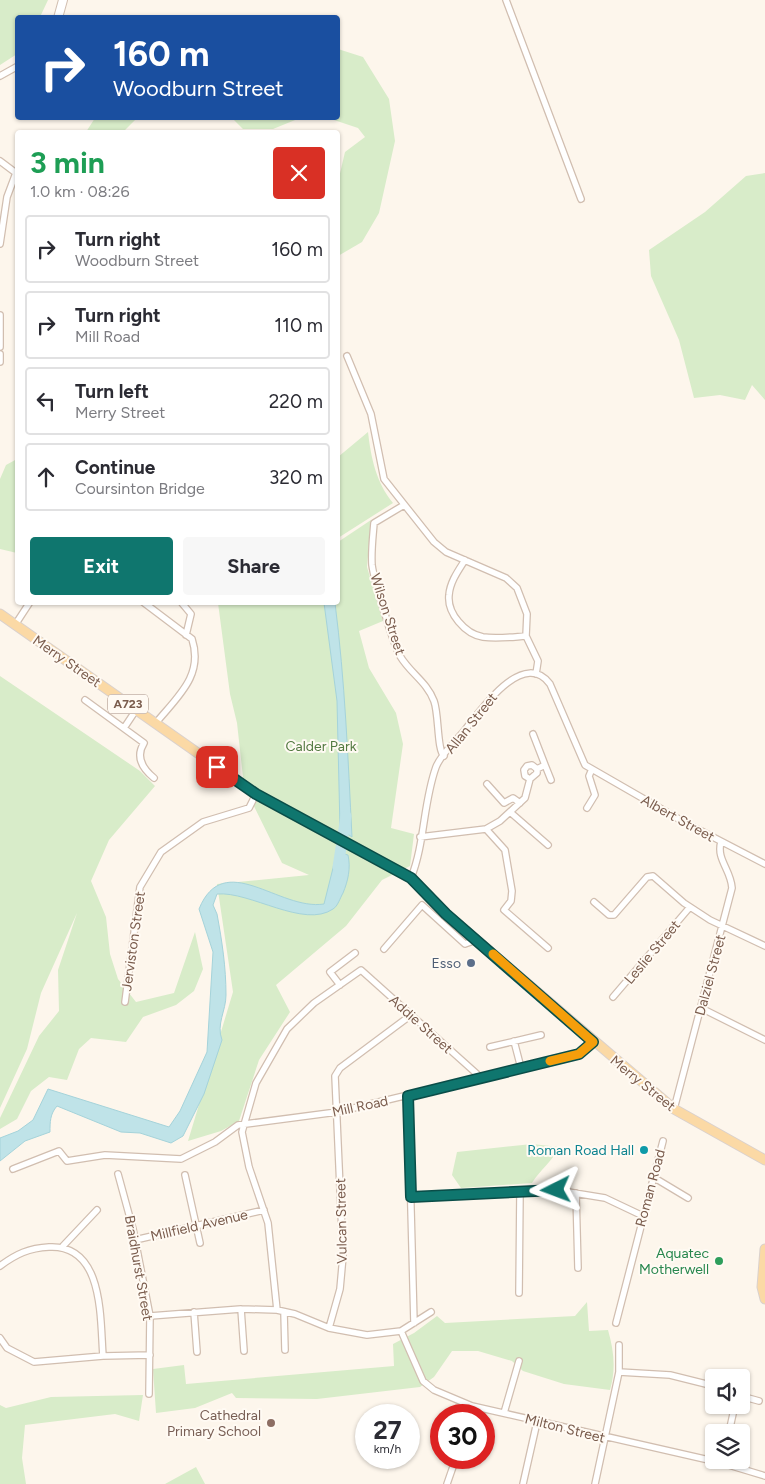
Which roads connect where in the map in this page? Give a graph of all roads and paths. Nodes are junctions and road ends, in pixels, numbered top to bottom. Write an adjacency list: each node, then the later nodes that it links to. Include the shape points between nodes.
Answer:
1 (62, 0): 3 (street)
2 (506, 0): 9 (street)
3 (59, 15)
4 (15, 68): 5 (street)
5 (0, 76)
6 (0, 160): 7 (street)
7 (15, 172)
8 (15, 176): 10 (street)
9 (581, 199)
10 (2, 219): 11 (street)
11 (0, 244)
12 (0, 315): 13 (street)
13 (0, 348)
14 (0, 354): 16 (street)
15 (347, 356): 17 (street, via 371,414 384,479)
16 (0, 362)
17 (404, 505): 18 (street, via 434,542 446,552); 32 (street, Wilson Street, via 374,523 372,566 396,648 434,700 439,750)
18 (465, 560): 25 (street, via 506,578 517,588 527,614); 25 (street, via 449,596 453,613 462,625 475,635 484,637)
19 (28, 605): 23 (street)
20 (147, 605): 24 (street)
21 (184, 605): 24 (street, via 191,614)
22 (0, 614): 23 (main road, Merry Street / A723)
23 (15, 625): 28 (main road, Merry Street / A723)
24 (186, 635): 29 (street, via 192,639 194,647 195,663 190,681)
25 (526, 636): 26 (street, via 538,660)
26 (536, 674): 32 (street, Allan Street, via 521,675 500,688); 35 (street, via 550,684 580,757)
27 (85, 700): 30 (street)
28 (136, 710): 29 (main road, Merry Street / A723); 30 (street)
29 (155, 724): 40 (main road, Merry Street / A723)
30 (124, 728): 36 (street, via 144,743 141,762 144,770)
31 (533, 734): 33 (street)
32 (444, 756): 45 (street, Allan Street, via 437,765 427,797)
33 (545, 766): 34 (street); 38 (street)
34 (537, 769): 37 (street, via 536,775); 37 (street, via 532,765 524,768 525,776)
35 (592, 769): 42 (street, via 589,776 595,795); 46 (street, Albert Street)
36 (154, 778)
37 (530, 779): 41 (street, via 528,792)
38 (551, 780)
39 (487, 784): 41 (street, via 504,803 513,798)
40 (256, 794): 49 (main road, Merry Street / A723); 60 (street, Jerviston Street, via 249,808 203,822 161,852 140,887)
41 (520, 804): 43 (street)
42 (586, 808)
43 (510, 812): 44 (street); 47 (street)
44 (486, 829): 45 (street); 55 (street, via 505,850 512,891 511,901 504,910)
45 (420, 836): 49 (street, Allan Street)
46 (721, 842): 48 (street, Albert Street); 52 (street, Dalziel Street, via 718,852 732,880)
47 (548, 845)
48 (765, 864)
49 (411, 878): 53 (main road, Merry Street / A723)
50 (594, 902): 51 (street, via 609,915 614,915 650,875)
51 (690, 907): 52 (street); 59 (street, Leslie Street)
52 (722, 926): 54 (street); 61 (street, Dalziel Street)
53 (476, 940): 56 (street, via 466,944 422,905); 66 (main road, Merry Street / A723)
54 (765, 946)
55 (548, 948)
56 (384, 949)
57 (354, 953): 58 (street, via 330,972)
58 (340, 985): 62 (street, Addie Street, via 361,970); 73 (street, via 314,1003 287,1029 256,1083)
59 (613, 996)
60 (125, 1002)
61 (701, 1008): 64 (street); 71 (street, Dalziel Street)
62 (411, 1015): 69 (street, Addie Street, via 477,1074); 72 (street, Vulcan Street, via 338,1071 335,1079)
63 (541, 1034): 65 (street)
64 (765, 1040)
65 (514, 1041): 67 (street); 68 (street)
66 (593, 1042): 68 (street, Mill Road, via 579,1054); 71 (main road, Merry Street / A723)
67 (490, 1047)
68 (521, 1068): 69 (street, Mill Road)
69 (478, 1079): 70 (street, Mill Road)
70 (408, 1096): 72 (street, Mill Road); 82 (street)
71 (674, 1109): 75 (main road, Merry Street / A723)
72 (337, 1112): 73 (street, Mill Road); 103 (street, Vulcan Street, via 343,1256 340,1289)
73 (241, 1125): 76 (street, via 181,1159 105,1155 67,1161 59,1151); 85 (street, via 249,1167)
74 (663, 1141): 79 (street, Roman Road)
75 (765, 1160)
76 (13, 1169)
77 (118, 1174): 88 (street, Braidhurst Street)
78 (185, 1175): 87 (street)
79 (653, 1177): 83 (street); 86 (street, Roman Road)
80 (520, 1192): 81 (street, via 556,1190); 82 (street); 94 (street)
81 (576, 1193): 86 (street, via 605,1198); 93 (street)
82 (411, 1197): 101 (street)
83 (688, 1198)
84 (97, 1210): 90 (street)
85 (264, 1210): 87 (street, Millfield Avenue); 97 (street)
86 (643, 1216): 102 (street, Roman Road)
87 (196, 1225): 88 (street, Millfield Avenue); 89 (street)
88 (135, 1240): 100 (street, Braidhurst Street)
89 (200, 1244)
90 (63, 1246): 92 (street, via 20,1251); 111 (street, via 81,1258 94,1277)
91 (765, 1249): 95 (main road, via 762,1278)
92 (0, 1266)
93 (578, 1268)
94 (519, 1293)
95 (765, 1299)
96 (241, 1309): 97 (street); 98 (street); 108 (street)
97 (280, 1311): 103 (street); 107 (street)
98 (194, 1312): 100 (street); 109 (street)
99 (431, 1312): 101 (street)
100 (150, 1316): 110 (street, Braidhurst Street)
101 (414, 1323): 104 (street)
102 (616, 1323)
103 (329, 1328): 104 (street, via 356,1335)
104 (401, 1331): 118 (street, Milton Street, via 423,1381 434,1390)
105 (0, 1338): 111 (street, via 7,1348 34,1362)
106 (619, 1345): 113 (street)
107 (285, 1350)
108 (244, 1351)
109 (197, 1352)
110 (150, 1355): 111 (street); 115 (street, Braidhurst Street)
111 (103, 1356)
112 (519, 1361): 120 (street)
113 (619, 1372): 114 (street, via 670,1375); 122 (street)
114 (705, 1384)
115 (149, 1394)
116 (750, 1399): 117 (street)
117 (758, 1401)
118 (467, 1404)
119 (495, 1411): 120 (street, Milton Street)
120 (504, 1413): 121 (street, Milton Street)
121 (537, 1422): 122 (street, Milton Street); 128 (street)
122 (604, 1438): 123 (street, Milton Street); 129 (street)
123 (705, 1459)
124 (452, 1469): 127 (street)
125 (744, 1469): 126 (street, Milton Street)
126 (765, 1476)
127 (447, 1484)
128 (523, 1484)
129 (595, 1484)

